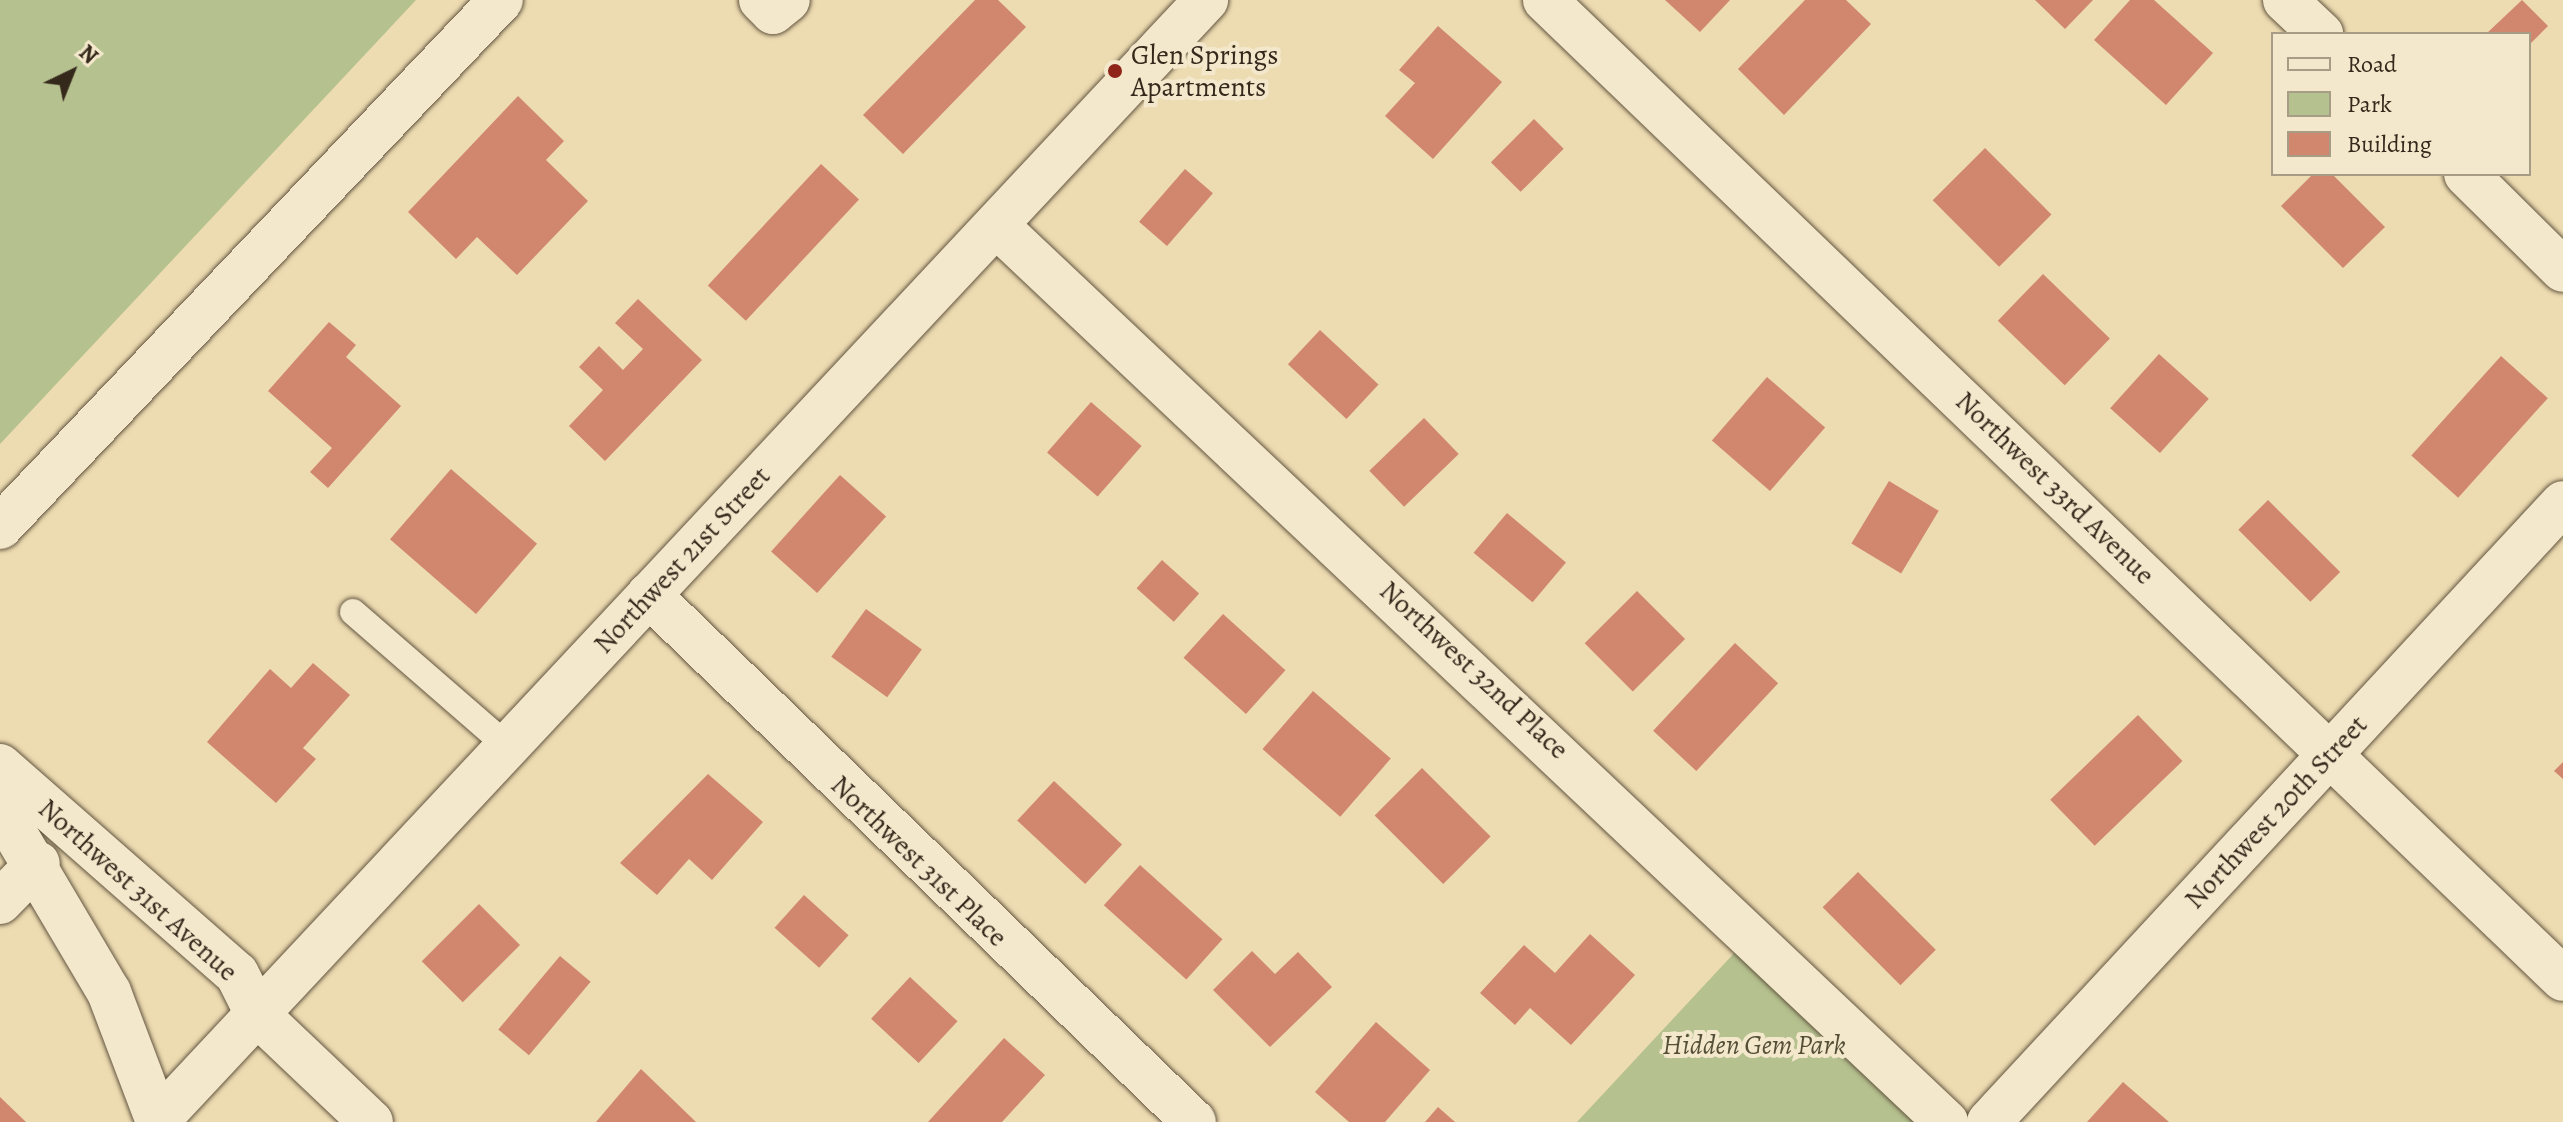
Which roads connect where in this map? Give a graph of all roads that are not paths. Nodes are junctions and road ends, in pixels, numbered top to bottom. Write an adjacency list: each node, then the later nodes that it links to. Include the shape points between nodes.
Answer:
1 (501, 0): 12 (street)
2 (761, 0): 3 (street, via 773,12)
3 (788, 0)
4 (1206, 0): 9 (street, Northwest 21st Street)
5 (1545, 0): 16 (street, Northwest 33rd Avenue)
6 (2285, 0): 7 (street)
7 (2319, 32)
8 (2468, 176): 10 (street)
9 (996, 225): 13 (street, Northwest 21st Street); 26 (street, Northwest 32nd Place)
10 (2563, 270)
11 (2563, 503): 16 (street, Northwest 20th Street)
12 (0, 527)
13 (649, 595): 15 (street, Northwest 21st Street); 25 (street, Northwest 31st Place)
14 (353, 612): 15 (lane)
15 (507, 746): 22 (street, Northwest 21st Street)
16 (2329, 755): 21 (street, Northwest 33rd Avenue); 27 (street, Northwest 20th Street)
17 (0, 766): 22 (street, Northwest 31st Avenue, via 237,974)
18 (0, 808): 19 (street, Northwest 31st Avenue)
19 (38, 863): 20 (street); 23 (street, Northwest 31st Avenue, via 109,992)
20 (0, 902)
21 (2563, 979)
22 (257, 1014): 23 (street, Northwest 21st Street); 24 (street, Northwest 31st Avenue)
23 (158, 1121)
24 (371, 1122)
25 (1194, 1122)
26 (1946, 1122)
27 (1989, 1122)

